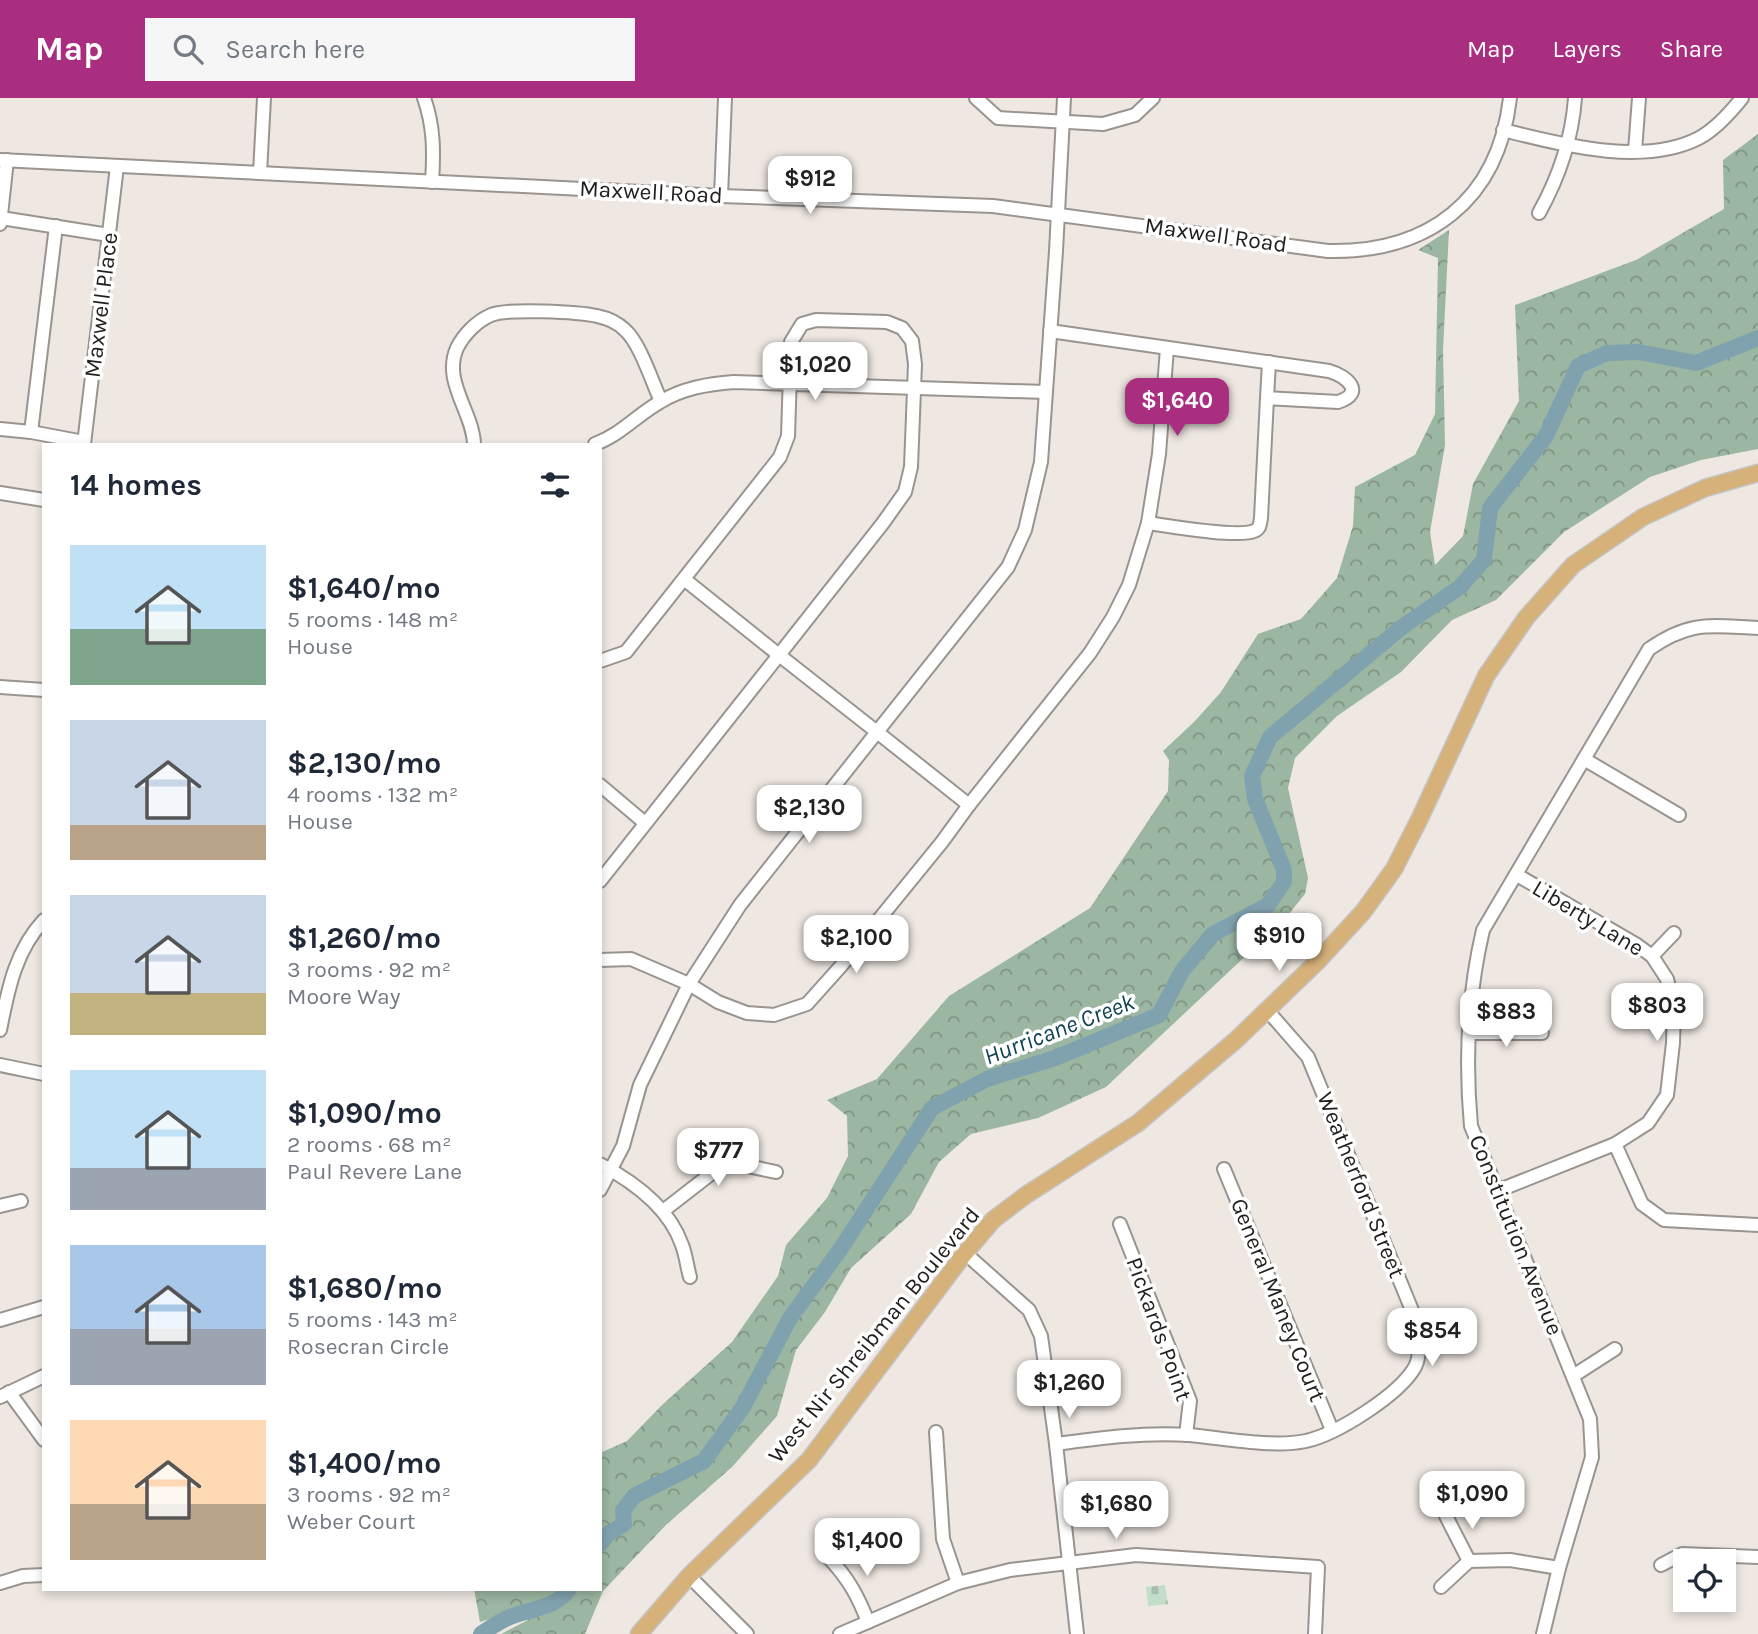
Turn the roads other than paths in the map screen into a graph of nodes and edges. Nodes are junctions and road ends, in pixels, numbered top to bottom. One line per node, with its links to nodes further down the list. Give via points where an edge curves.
1 (264, 98): 17 (street)
2 (424, 98): 18 (street, via 434,143)
3 (725, 98): 19 (street)
4 (976, 98): 11 (street, via 998,117)
5 (1064, 98): 11 (street)
6 (1153, 98): 11 (street, via 1135,115 1103,124)
7 (1510, 98): 12 (street, Maxwell Road)
8 (1576, 98): 13 (street)
9 (1639, 98): 14 (street)
10 (1742, 98): 14 (street, via 1699,138 1670,148)
11 (1063, 122): 20 (street)
12 (1503, 130): 13 (street); 20 (street, Maxwell Road, via 1488,170 1461,205 1411,239 1370,250 1328,251)
13 (1567, 145): 14 (street); 21 (street)
14 (1635, 151)
15 (3, 160): 16 (street, Maxwell Road); 22 (street)
16 (117, 166): 17 (street, Maxwell Road); 25 (street, Maxwell Place)
17 (260, 173): 18 (street, Maxwell Road)
18 (432, 182): 19 (street, Maxwell Road)
19 (721, 196): 20 (street, Maxwell Road, via 993,206)
20 (1058, 213): 26 (street)
21 (1539, 213)
22 (1, 218): 23 (street); 24 (street)
23 (0, 223)
24 (57, 226): 25 (street); 35 (street)
25 (109, 234): 36 (street, Maxwell Place)
26 (1050, 331): 27 (street); 31 (street)
27 (1167, 348): 28 (street); 42 (street)
28 (1269, 362): 32 (street); 32 (street, via 1329,370 1347,378 1352,392 1338,402)
29 (790, 385): 30 (street); 30 (street, via 791,342 802,324 816,320 887,322 902,328 912,341); 33 (street, via 703,385); 43 (street, via 788,436 780,457)
30 (914, 388): 31 (street); 45 (street, via 911,467 905,492)
31 (1045, 392): 49 (street, via 1041,462 1025,530 1008,567)
32 (1267, 398): 42 (street, via 1260,527 1236,533)
33 (661, 401): 37 (street, via 632,336 612,321 514,311 493,314 475,324 463,339 453,365); 38 (street)
34 (0, 429): 35 (street)
35 (31, 432): 36 (street)
36 (84, 443)
37 (474, 443)
38 (598, 443)
39 (1758, 474): 62 (main road, West Nir Shreibman Boulevard, via 1705,488 1643,517 1573,565 1525,618 1486,676 1394,869 1363,912)
40 (0, 493): 41 (street)
41 (42, 500)
42 (1148, 523): 52 (street, via 1129,585 1113,617 1090,653)
43 (684, 579): 45 (street); 46 (street, via 626,652)
44 (1758, 628): 50 (street, Constitution Avenue, via 1696,626 1671,634 1649,649)
45 (779, 655): 49 (street); 54 (street)
46 (602, 660)
47 (0, 687): 48 (street)
48 (42, 690)
49 (877, 732): 52 (street); 61 (street, via 740,905)
50 (1584, 759): 53 (street); 55 (street, Constitution Avenue)
51 (602, 787): 54 (street)
52 (968, 805): 61 (street, via 807,1004 774,1015 747,1013)
53 (1679, 815)
54 (645, 822): 56 (street)
55 (1517, 875): 59 (street, Liberty Lane); 64 (street, Constitution Avenue, via 1483,930 1473,972)
56 (602, 878)
57 (42, 923): 63 (street, via 15,968)
58 (1674, 933): 59 (street)
59 (1652, 956): 68 (street, Liberty Lane, via 1667,979 1674,1008 1667,1095 1648,1123)
60 (602, 960): 61 (street, via 631,959)
61 (689, 984): 71 (street, via 640,1085)
62 (1267, 1010): 80 (main road, West Nir Shreibman Boulevard, via 1138,1123 993,1220); 88 (street, Weatherford Street, via 1308,1057 1416,1320 1420,1340 1416,1365 1402,1382 1367,1412)
63 (0, 1030)
64 (1470, 1032): 65 (street); 74 (street, Constitution Avenue, via 1471,1126)
65 (1542, 1033)
66 (0, 1065): 67 (street)
67 (42, 1074)
68 (1615, 1144): 74 (street, Liberty Lane); 79 (street, via 1642,1204 1664,1220)
69 (602, 1165): 71 (street)
70 (1224, 1169): 88 (street, General Maney Court)
71 (612, 1170): 73 (street); 77 (street)
72 (776, 1172): 77 (street, via 738,1164 721,1167)
73 (602, 1188)
74 (1497, 1191): 85 (street, Constitution Avenue)
75 (21, 1201): 76 (street)
76 (0, 1206)
77 (663, 1212): 81 (street, via 682,1244)
78 (1120, 1224): 90 (street, Pickards Point, via 1190,1401)
79 (1758, 1225)
80 (965, 1253): 92 (street, via 1029,1310 1041,1336); 101 (main road, West Nir Shreibman Boulevard, via 809,1460)
81 (690, 1277)
82 (42, 1308): 83 (street)
83 (0, 1320)
84 (1615, 1349): 85 (street)
85 (1573, 1376): 99 (street, Constitution Avenue, via 1590,1419 1592,1457)
86 (42, 1377): 87 (street)
87 (5, 1394): 91 (street)
88 (1332, 1430): 90 (street, Weatherford Street, via 1306,1441)
89 (936, 1432): 103 (street, via 943,1539)
90 (1186, 1435): 92 (street, Weatherford Street, via 1130,1434)
91 (42, 1438)
92 (1056, 1444): 97 (street)
93 (1446, 1516): 96 (street)
94 (1758, 1557): 98 (street, via 1682,1554)
95 (829, 1558): 105 (street, via 858,1595)
96 (1469, 1561): 99 (street, via 1510,1560); 104 (street)
97 (1069, 1564): 103 (street, via 1010,1570); 109 (street); 110 (street, via 1136,1555 1318,1567)
98 (1661, 1564)
99 (1559, 1568): 111 (street, Constitution Avenue)
100 (42, 1575): 102 (street)
101 (689, 1576): 106 (main road, West Nir Shreibman Boulevard); 107 (street)
102 (0, 1583)
103 (958, 1583): 105 (street)
104 (1441, 1587)
105 (868, 1622): 108 (street)
106 (639, 1634)
107 (747, 1634)
108 (840, 1634)
109 (1077, 1634)
110 (1315, 1634)
111 (1543, 1634)

